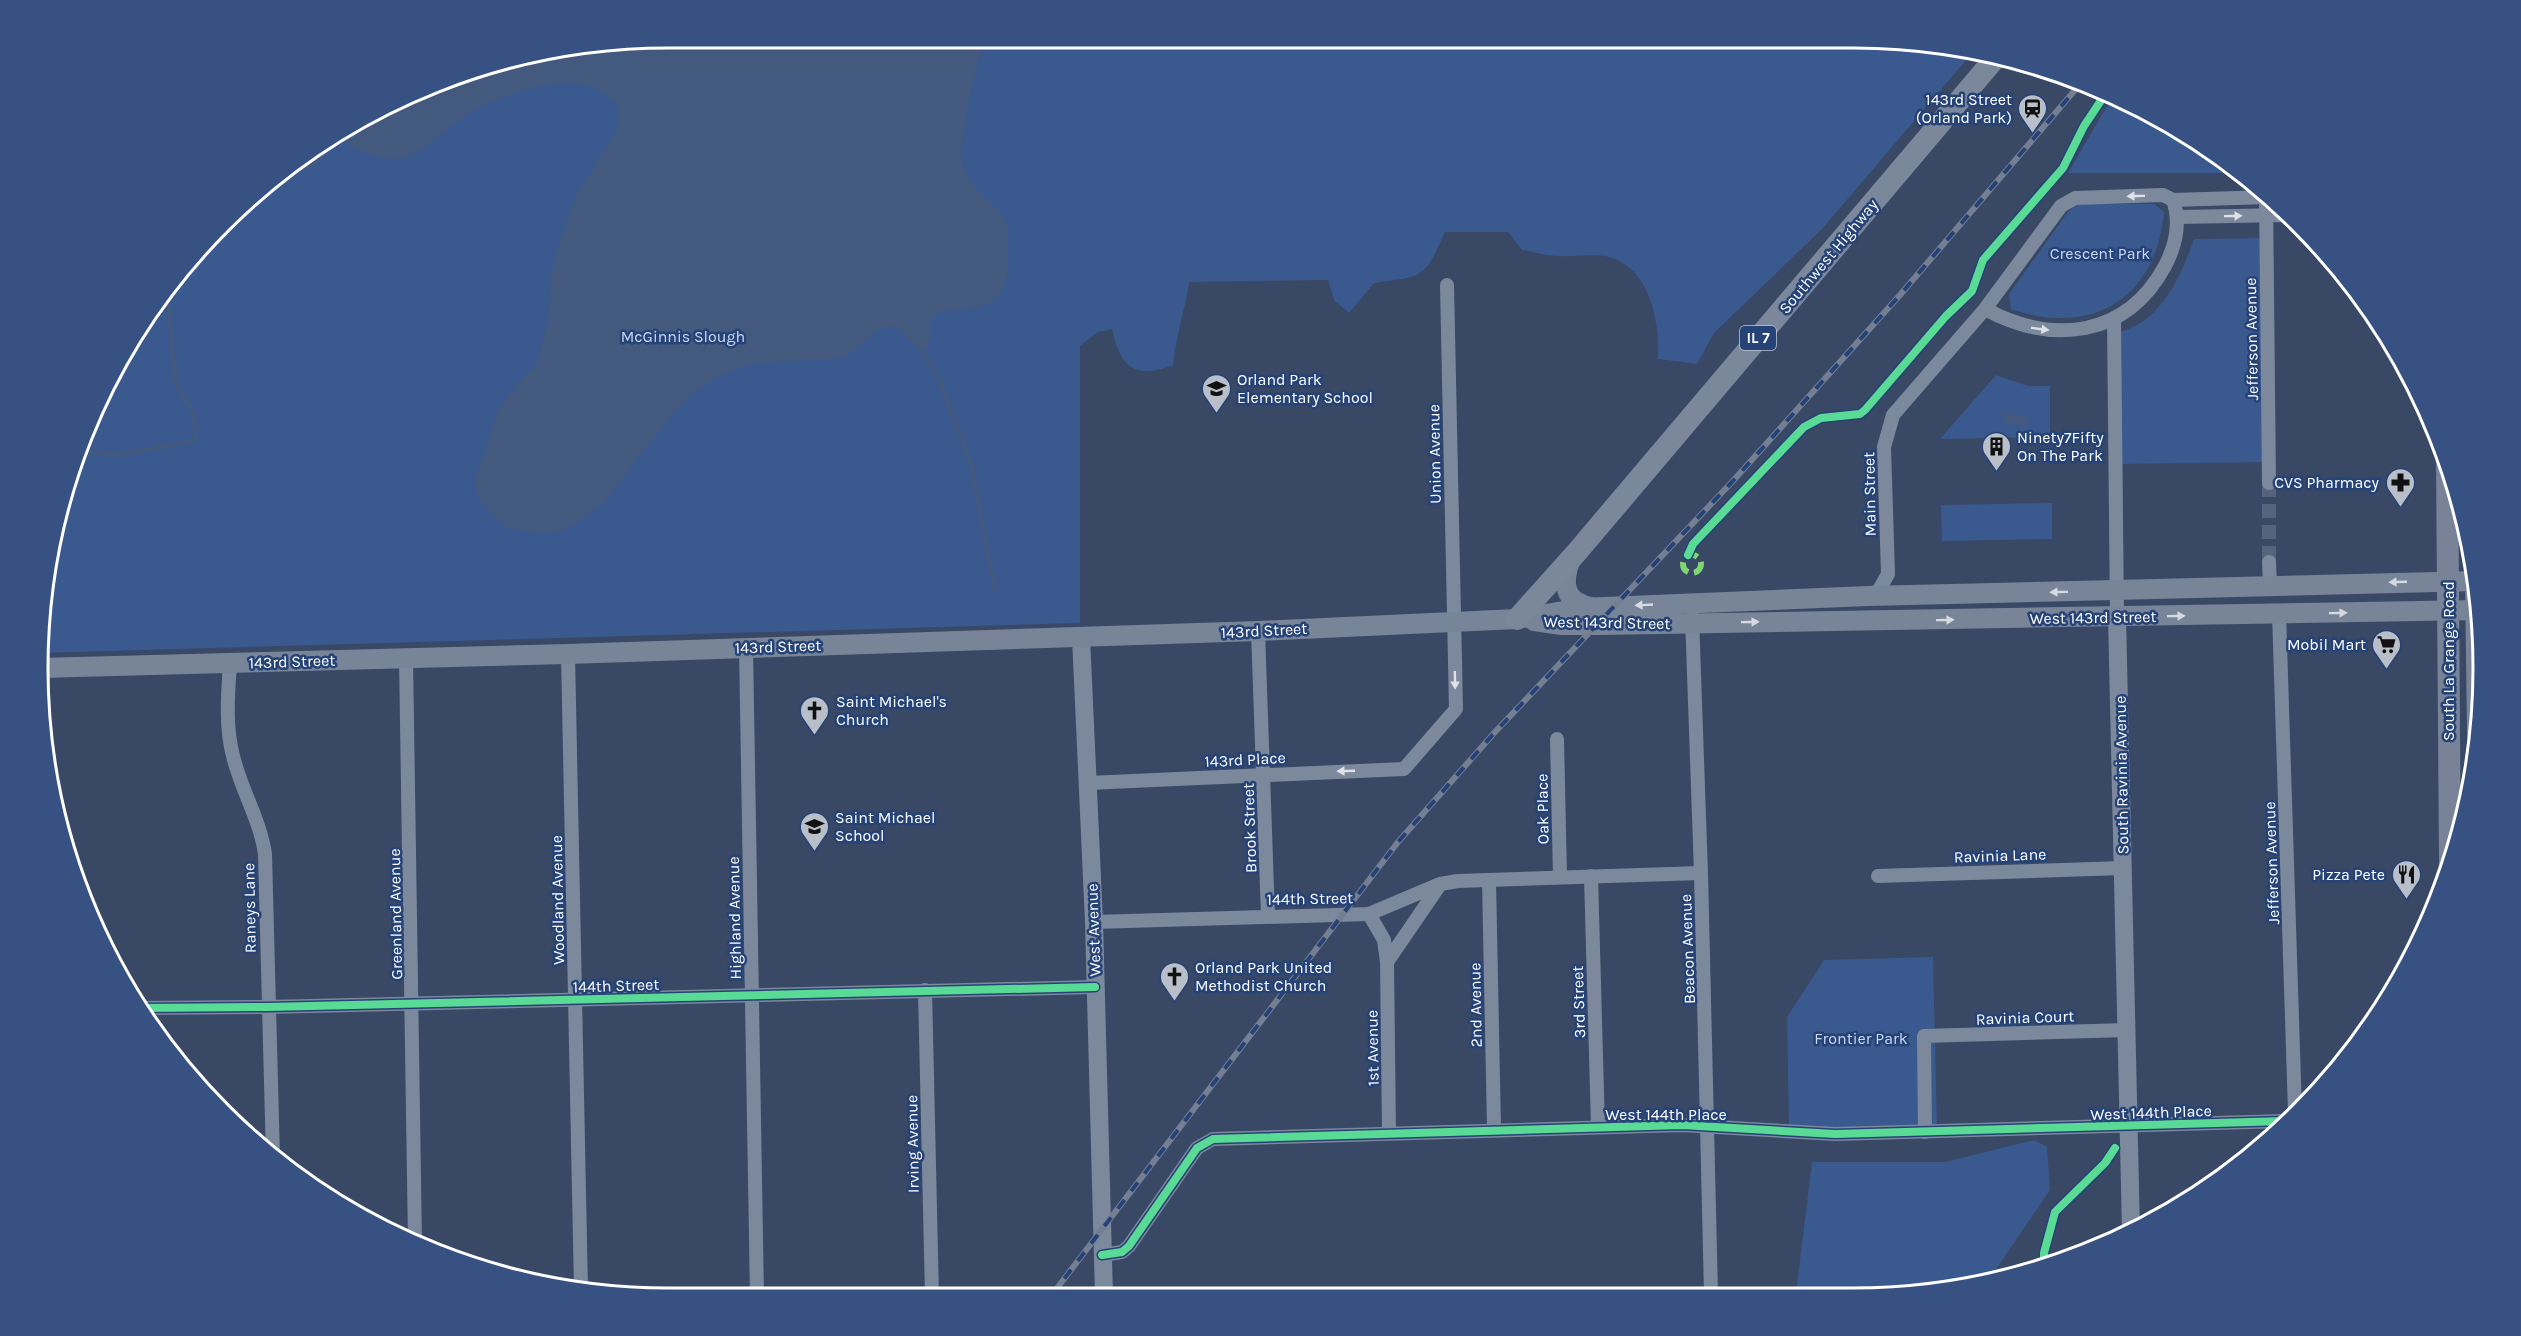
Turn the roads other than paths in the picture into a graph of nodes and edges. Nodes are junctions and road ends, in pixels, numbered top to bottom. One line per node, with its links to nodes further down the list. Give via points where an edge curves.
1 (1990, 64): 13 (main road, Southwest Highway / IL 7)
2 (2256, 197): 3 (street, Main Street)
3 (2173, 200): 7 (street); 9 (street, Main Street, one-way to 9, via 2163,195 2075,198 2061,206)
4 (2266, 206): 5 (street, Jefferson Avenue)
5 (2266, 215): 6 (street); 7 (street, one-way to 5); 11 (street, Jefferson Avenue)
6 (2275, 215)
7 (2178, 217): 10 (street, via 2169,258 2156,283)
8 (1447, 285): 29 (street, Union Avenue)
9 (1985, 309): 10 (street, one-way to 10, via 2009,322 2040,330 2095,327); 15 (street, Main Street, via 1893,415 1887,429 1884,447)
10 (2114, 319): 19 (street, South Ravinia Avenue)
11 (2269, 483)
12 (2447, 493): 17 (highway, South La Grange Road)
13 (1570, 561): 23 (main road, via 1565,590 1578,604); 28 (main road, Southwest Highway / IL 7)
14 (2269, 561): 18 (street)
15 (1888, 570): 20 (street, via 1892,586); 21 (street, via 1884,584)
16 (2467, 580): 17 (main road, West 143rd Street)
17 (2448, 581): 18 (main road, West 143rd Street, one-way to 18); 24 (highway, South La Grange Road)
18 (2270, 587): 19 (main road, West 143rd Street)
19 (2117, 591): 20 (main road, West 143rd Street, one-way to 20); 27 (street, South Ravinia Avenue)
20 (1914, 595): 21 (main road, West 143rd Street)
21 (1868, 596): 22 (main road, West 143rd Street)
22 (1691, 603): 23 (main road, West 143rd Street, one-way to 23); 30 (street, Beacon Avenue)
23 (1597, 608): 28 (main road, West 143rd Street)
24 (2448, 610): 25 (main road, West 143rd Street); 26 (main road, West 143rd Street, one-way to 24); 42 (highway, South La Grange Road)
25 (2470, 610)
26 (2280, 613): 27 (main road, West 143rd Street, one-way to 26); 62 (street, Jefferson Avenue)
27 (2117, 617): 30 (main road, West 143rd Street, one-way to 27); 43 (street, South Ravinia Avenue)
28 (1516, 619): 29 (main road, 143rd Street); 30 (main road, West 143rd Street, via 1562,625)
29 (1454, 621): 31 (main road, 143rd Street); 39 (street, Union Avenue, one-way to 39, via 1456,709)
30 (1692, 623): 44 (street, Beacon Avenue)
31 (1258, 631): 32 (main road, 143rd Street); 40 (street, Brook Street)
32 (1081, 637): 33 (main road, 143rd Street); 41 (street, West Avenue)
33 (746, 647): 34 (main road, 143rd Street); 56 (street, Highland Avenue)
34 (568, 654): 35 (main road, 143rd Street); 57 (street, Woodland Avenue)
35 (406, 657): 36 (main road, 143rd Street); 58 (street, Greenland Avenue)
36 (230, 663): 37 (main road, 143rd Street); 59 (street, Raneys Lane, via 229,740 265,854)
37 (48, 668)
38 (1557, 739): 47 (street, Oak Place)
39 (1404, 769): 40 (street, 143rd Place, one-way to 40)
40 (1264, 774): 41 (street, 143rd Place); 51 (street, Brook Street)
41 (1088, 783): 52 (street, West Avenue)
42 (2450, 835)
43 (2123, 868): 46 (street, Ravinia Lane); 61 (street, South Ravinia Avenue)
44 (1701, 873): 45 (street, 144th Street); 64 (street, Beacon Avenue)
45 (1591, 876): 47 (street, 144th Street); 66 (street, 3rd Street)
46 (1878, 876)
47 (1560, 877): 48 (street, 144th Street)
48 (1489, 880): 49 (street, 144th Street); 67 (street, 2nd Avenue)
49 (1440, 884): 50 (street, 144th Street); 53 (street)
50 (1369, 914): 51 (street, 144th Street); 53 (street, 1st Avenue, via 1383,940)
51 (1268, 916): 52 (street, 144th Street)
52 (1094, 922): 54 (street, West Avenue)
53 (1387, 962): 69 (street, 1st Avenue)
54 (1095, 987): 55 (street, 144th Street); 73 (street, West Avenue)
55 (925, 990): 56 (street, 144th Street); 76 (street, Irving Avenue)
56 (752, 994): 57 (street, 144th Street); 75 (street, Highland Avenue)
57 (575, 1000): 58 (street, 144th Street); 74 (street, Woodland Avenue)
58 (413, 1004): 59 (street, 144th Street); 72 (street, Greenland Avenue)
59 (268, 1007): 60 (street, 144th Street); 70 (street, Raneys Lane)
60 (149, 1008)
61 (2127, 1030): 65 (street, South Ravinia Avenue); 68 (street, Ravinia Court, via 1924,1036)
62 (2295, 1102)
63 (2275, 1121): 65 (street, West 144th Place)
64 (1708, 1126): 66 (street, West 144th Place); 68 (street, West 144th Place, via 1835,1134); 78 (street, Beacon Avenue)
65 (2129, 1126): 68 (street, West 144th Place); 71 (street, South Ravinia Avenue)
66 (1598, 1127): 67 (street, West 144th Place)
67 (1494, 1129): 69 (street, West 144th Place)
68 (1925, 1132)
69 (1389, 1133): 73 (street, West 144th Place, via 1213,1139 1197,1148 1129,1246 1122,1252)
70 (273, 1145)
71 (2131, 1222)
72 (415, 1234)
73 (1102, 1255): 77 (street, West Avenue)
74 (581, 1282)
75 (757, 1288)
76 (932, 1288)
77 (1104, 1288)
78 (1711, 1288)

